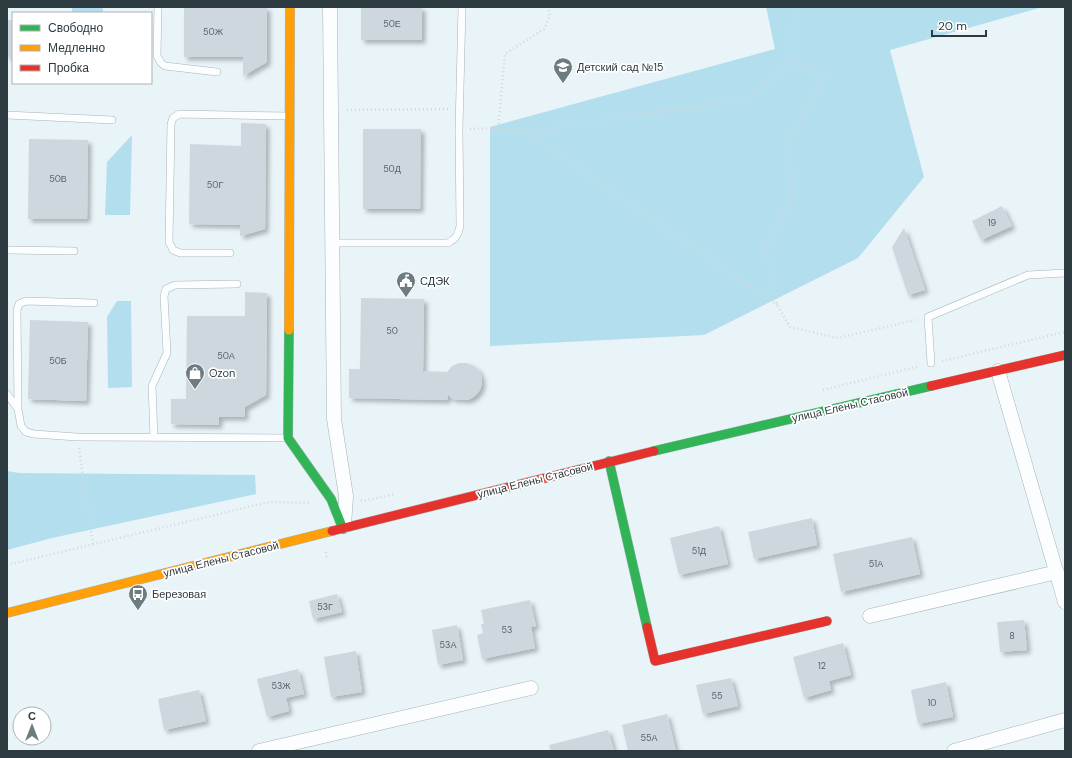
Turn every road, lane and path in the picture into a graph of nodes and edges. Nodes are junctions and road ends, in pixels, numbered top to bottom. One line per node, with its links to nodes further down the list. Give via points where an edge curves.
1 (158, 7): 8 (lane, via 157,56 161,63 165,66)
2 (290, 7): 12 (main road)
3 (330, 7): 10 (street)
4 (462, 7): 9 (lane)
5 (548, 7): 14 (path, via 550,16 544,29 505,54)
6 (793, 7): 7 (path)
7 (792, 61): 16 (path, via 751,98); 24 (path, via 824,77 789,139 793,196 765,248)
8 (217, 72)
9 (460, 108): 10 (path); 15 (lane)
10 (331, 110): 17 (street)
11 (7, 115): 13 (lane)
12 (289, 116): 20 (lane, via 179,114 173,118 169,242 173,250 180,253); 33 (main road)
13 (112, 120)
14 (498, 128): 15 (path); 16 (path)
15 (459, 129): 17 (lane, via 460,226 455,239 448,243)
16 (526, 132): 24 (path)
17 (333, 243): 36 (street, via 334,418 346,496)
18 (7, 250): 19 (lane)
19 (74, 251)
20 (230, 253)
21 (1065, 273): 25 (lane, via 1028,275)
22 (237, 284): 32 (lane, via 175,284 166,289 164,296 167,353 152,386)
23 (94, 303): 30 (lane, via 26,301 19,304 16,310)
24 (777, 305): 25 (path, via 790,327 838,338)
25 (928, 317): 27 (lane)
26 (1065, 355): 28 (main road, улица Елены Стасовой)
27 (931, 363)
28 (998, 371): 34 (main road, улица Елены Стасовой); 39 (street)
29 (7, 394): 30 (lane)
30 (18, 409): 31 (lane, via 21,426 26,432)
31 (77, 436): 32 (lane); 37 (path)
32 (154, 437): 33 (lane)
33 (288, 438): 35 (main road)
34 (609, 461): 36 (main road, улица Елены Стасовой); 43 (main road, via 655,661)
35 (331, 500): 36 (main road); 37 (path, via 313,503 269,502)
36 (343, 529): 41 (main road, улица Елены Стасовой)
37 (93, 545): 38 (path)
38 (7, 565)
39 (1057, 572): 40 (street); 42 (street)
40 (1065, 602)
41 (7, 613)
42 (870, 616)
43 (827, 621)
44 (532, 688): 46 (street)
45 (1065, 720): 47 (street)
46 (259, 751)
47 (954, 751)

